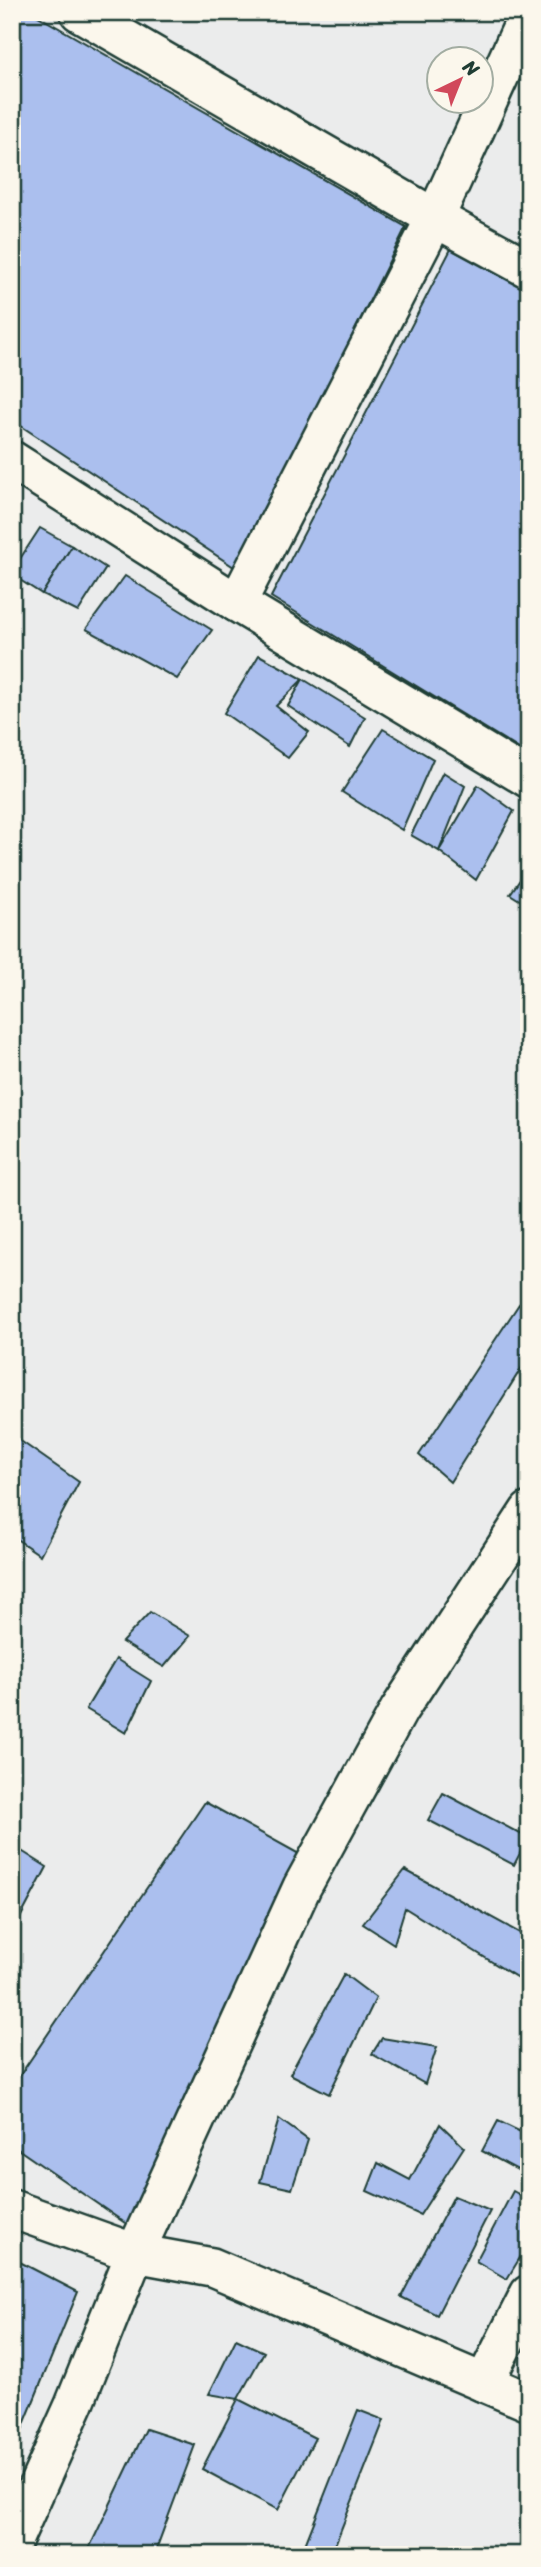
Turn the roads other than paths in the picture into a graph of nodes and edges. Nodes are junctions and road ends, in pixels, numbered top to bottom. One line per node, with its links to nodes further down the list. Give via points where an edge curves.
1 (79, 12): 3 (street)
2 (529, 12): 3 (street)
3 (435, 218): 4 (street); 6 (street)
4 (529, 269)
5 (12, 460): 6 (street)
6 (237, 603): 7 (street)
7 (529, 779)
8 (529, 1511): 10 (street, via 399,1710 302,1887)
9 (12, 2209): 10 (street)
10 (135, 2253): 12 (street, via 212,2267); 14 (street)
11 (529, 2294): 12 (street)
12 (484, 2383): 13 (street)
13 (529, 2402)
14 (12, 2543)

